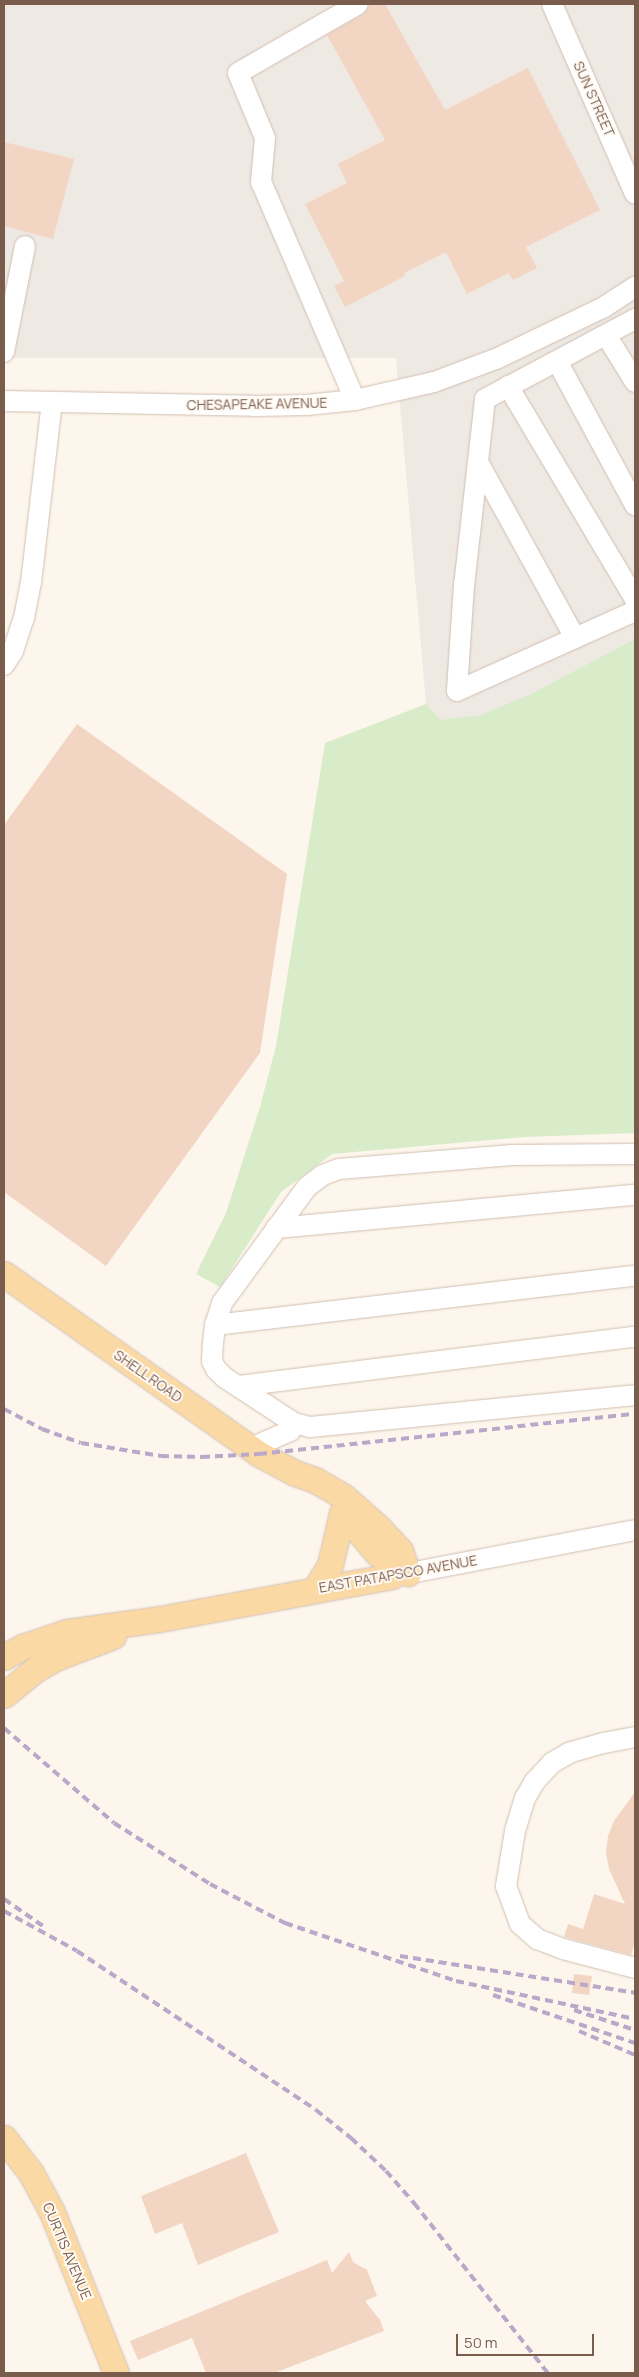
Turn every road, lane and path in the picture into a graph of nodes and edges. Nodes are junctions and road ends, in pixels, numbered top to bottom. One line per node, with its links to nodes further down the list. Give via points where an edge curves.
1 (358, 4): 12 (street, via 238,73 265,138 261,182)
2 (552, 4): 3 (street, SUN STREET)
3 (635, 194)
4 (25, 246): 8 (street)
5 (635, 286): 12 (street, CHESAPEAKE AVENUE, via 604,307 496,359 434,382)
6 (635, 320): 7 (street)
7 (606, 335): 9 (street); 10 (street)
8 (4, 352)
9 (557, 361): 11 (street); 16 (street)
10 (635, 382)
11 (508, 386): 15 (street, via 485,399); 17 (street)
12 (355, 400): 14 (street, CHESAPEAKE AVENUE, via 307,406)
13 (4, 401): 14 (street, CHESAPEAKE AVENUE)
14 (52, 402): 20 (street, via 31,583 13,651)
15 (478, 462): 19 (street); 19 (street, via 464,585 457,691)
16 (635, 505)
17 (635, 599)
18 (635, 611): 19 (street)
19 (575, 638)
20 (4, 665)
21 (635, 1154): 23 (street, via 512,1155 340,1170 323,1175 307,1187)
22 (635, 1195): 23 (street)
23 (276, 1228): 26 (street, via 222,1303)
24 (4, 1274): 31 (main road, SHELL ROAD)
25 (635, 1276): 26 (street)
26 (215, 1324): 28 (street, via 212,1361 225,1378)
27 (635, 1337): 28 (street)
28 (239, 1386): 30 (street)
29 (635, 1395): 30 (street, via 310,1427)
30 (294, 1423): 31 (street, via 290,1431)
31 (251, 1448): 32 (main road, SHELL ROAD)
32 (295, 1473): 33 (main road, SHELL ROAD, via 308,1488); 35 (main road, SHELL ROAD, via 315,1480 357,1508 400,1551)
33 (342, 1513): 35 (main road, SHELL ROAD); 36 (main road, via 330,1565)
34 (635, 1530): 35 (street, EAST PATAPSCO AVENUE)
35 (400, 1575): 36 (main road, EAST PATAPSCO AVENUE)
36 (315, 1589): 37 (main road, EAST PATAPSCO AVENUE)
37 (160, 1619): 38 (main road, EAST PATAPSCO AVENUE, via 67,1632 22,1647); 39 (main road, EAST PATAPSCO AVENUE, via 58,1657 36,1669)
38 (4, 1657)
39 (4, 1695)
40 (635, 1738): 41 (street, via 569,1753 552,1763 535,1781 524,1798 506,1886 520,1924 537,1939)
41 (635, 1968)
42 (4, 2138): 43 (main road, CURTIS AVENUE, via 31,2172 52,2212)
43 (116, 2373)

